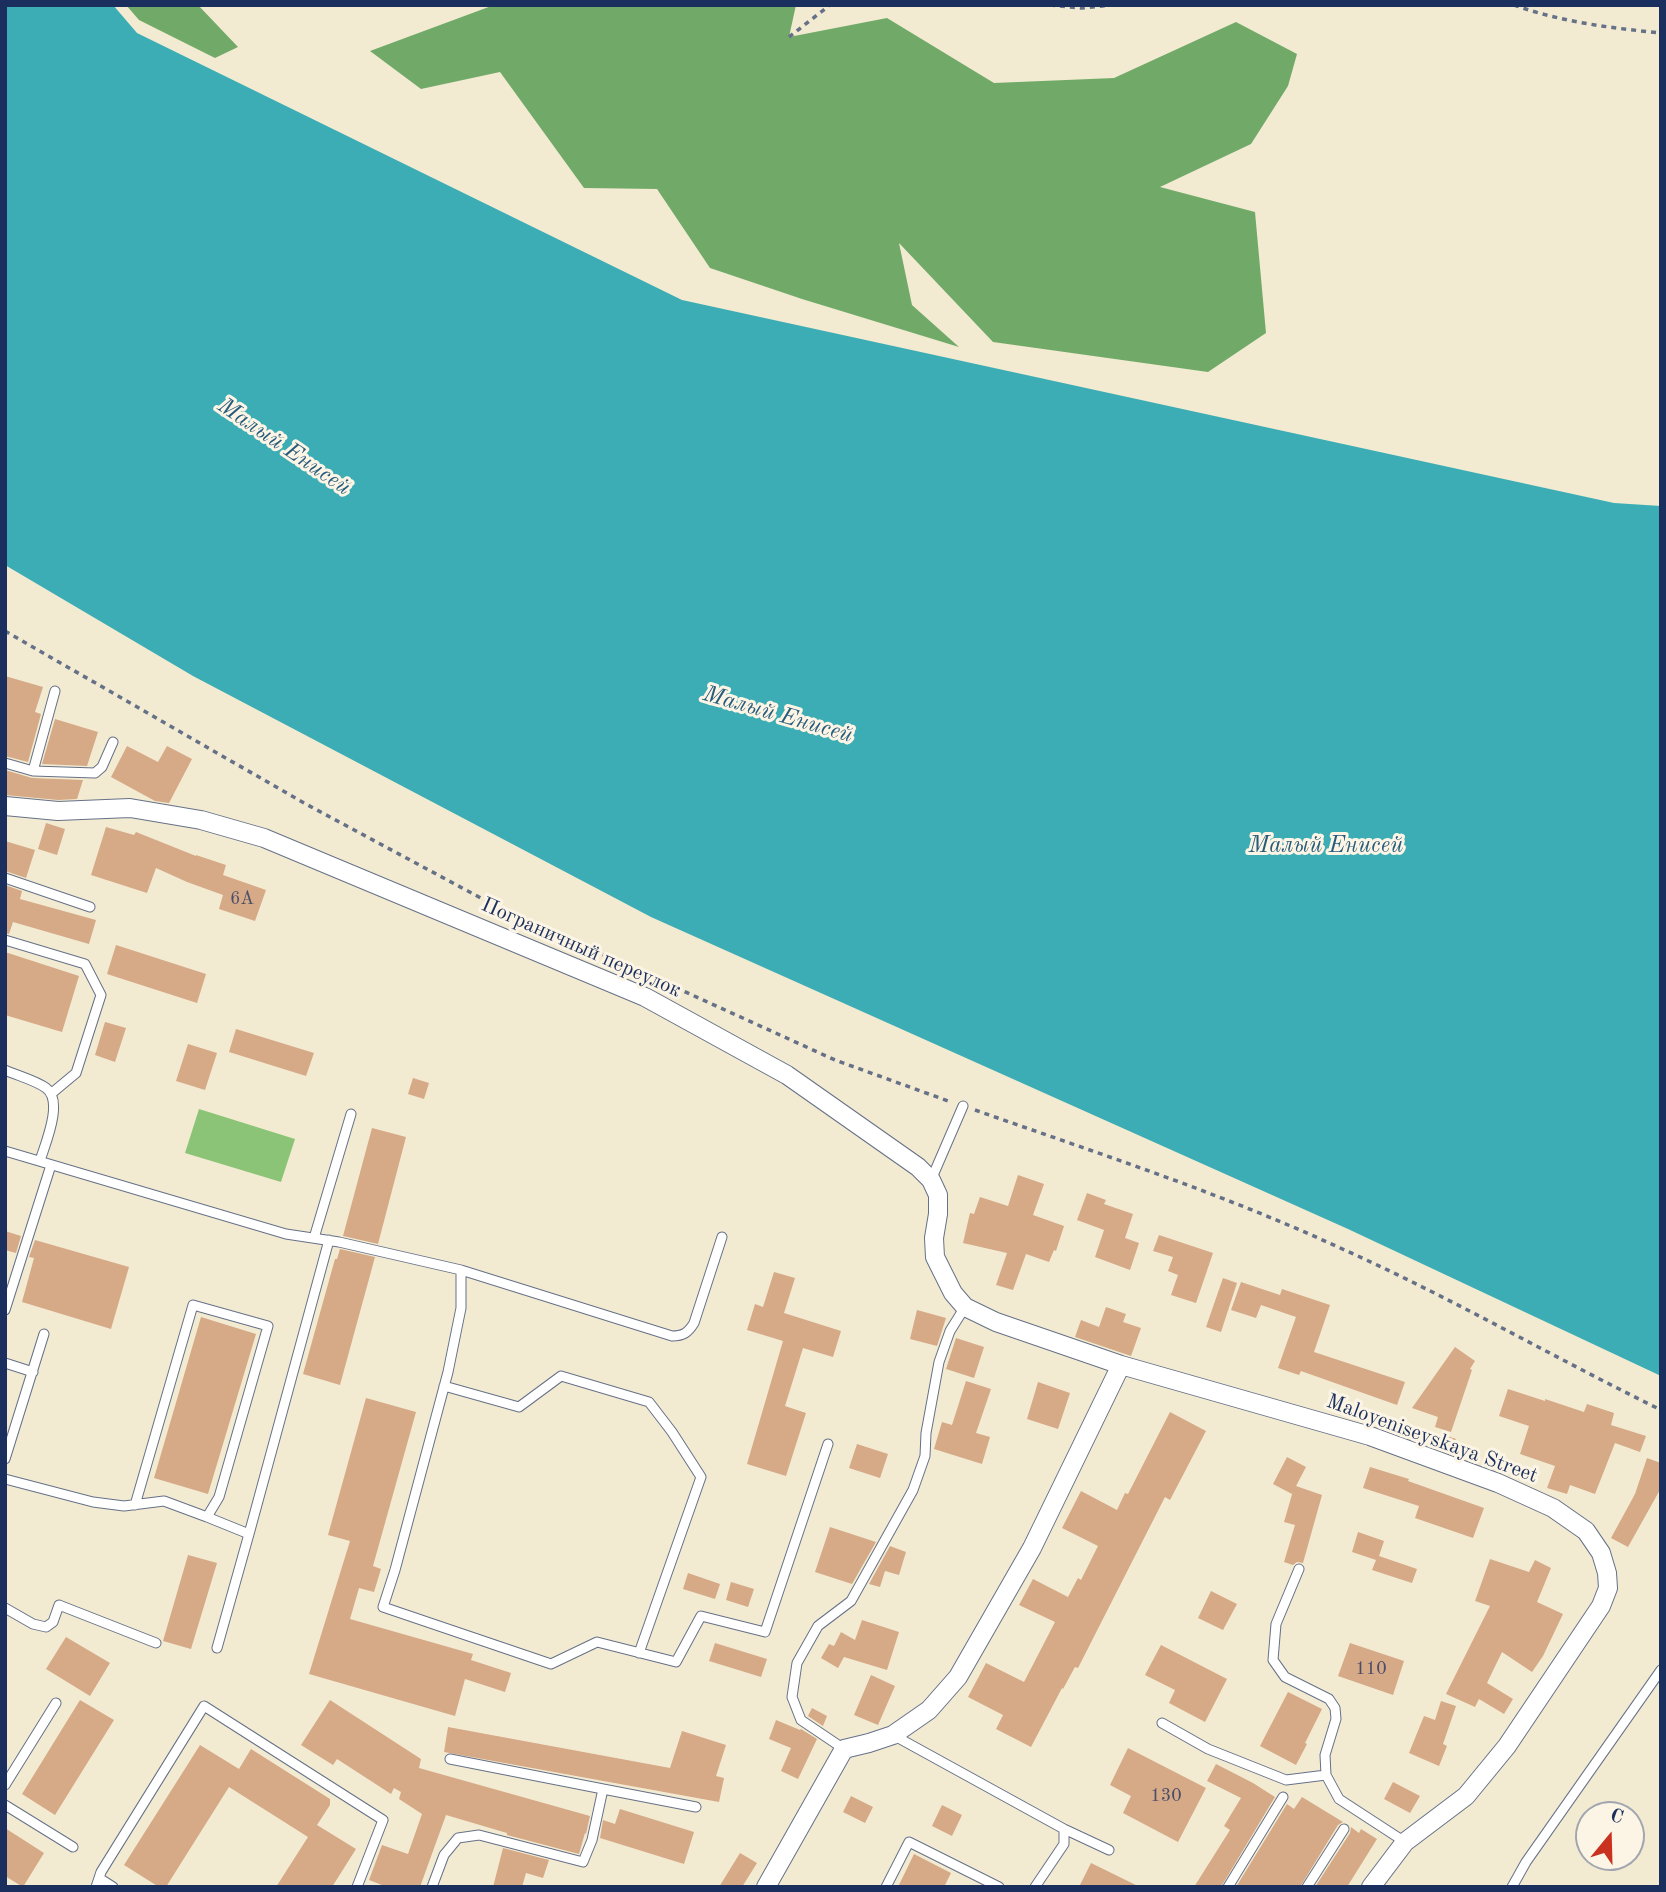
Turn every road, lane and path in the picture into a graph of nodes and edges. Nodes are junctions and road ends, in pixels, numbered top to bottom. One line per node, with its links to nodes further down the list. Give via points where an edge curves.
1 (830, 5): 6 (path)
2 (1050, 5): 3 (path)
3 (1113, 5)
4 (1514, 5): 5 (path, via 1581,23)
5 (1661, 33)
6 (789, 37)
7 (5, 631): 18 (path, via 304,803 492,904 835,1060)
8 (55, 691): 11 (lane)
9 (113, 741): 11 (lane, via 102,767 95,772)
10 (5, 763): 11 (lane)
11 (33, 771)
12 (5, 806): 23 (street, Пограничный переулок, via 58,811 130,808 201,820 276,844 645,997 787,1075)
13 (5, 878): 14 (lane)
14 (90, 907)
15 (5, 940): 17 (lane, via 85,964 101,995 76,1073)
16 (5, 1070): 17 (lane)
17 (52, 1093): 21 (lane, via 55,1107)
18 (963, 1106): 23 (lane); 35 (path, via 1181,1183 1326,1241)
19 (352, 1114): 25 (lane)
20 (5, 1151): 21 (lane)
21 (40, 1161): 22 (lane)
22 (51, 1164): 25 (lane, via 286,1234); 29 (lane)
23 (931, 1180): 28 (street, via 938,1195 935,1257)
24 (722, 1237): 27 (lane, via 694,1323 681,1336)
25 (314, 1238): 26 (lane)
26 (329, 1240): 27 (lane); 41 (lane)
27 (461, 1270): 34 (lane, via 461,1308)
28 (965, 1307): 32 (street); 51 (lane, via 939,1362 925,1456 913,1490 850,1601 818,1626 797,1663 792,1697 801,1720)
29 (5, 1310)
30 (44, 1334): 33 (lane)
31 (5, 1363): 33 (lane)
32 (1121, 1365): 50 (street, via 1032,1549 958,1677 929,1710); 61 (street, Maloyeniseyskaya Street, via 1370,1436 1498,1483 1553,1507 1586,1531 1601,1553 1608,1588 1601,1606 1507,1746 1466,1796)
33 (33, 1372): 37 (lane)
34 (444, 1385): 46 (lane, via 519,1407 561,1376 649,1402 672,1432 701,1477); 46 (lane, via 383,1607 551,1664 597,1642)
35 (1661, 1410)
36 (828, 1444): 46 (lane, via 765,1632 701,1616 676,1662)
37 (5, 1459)
38 (5, 1479): 39 (lane, via 93,1502)
39 (135, 1505): 40 (lane, via 164,1502); 40 (lane, via 193,1305 268,1326 219,1497)
40 (207, 1517): 41 (lane)
41 (249, 1534): 45 (lane)
42 (1299, 1569): 53 (lane, via 1276,1623 1273,1660 1285,1676 1329,1699 1335,1707 1325,1755)
43 (5, 1608): 44 (lane, via 46,1627 60,1605)
44 (156, 1643)
45 (217, 1648)
46 (639, 1653)
47 (1661, 1670): 75 (lane)
48 (56, 1703): 54 (lane)
49 (1162, 1723): 53 (lane, via 1208,1749 1286,1780)
50 (893, 1735): 51 (street); 59 (lane)
51 (844, 1749): 68 (street)
52 (450, 1759): 55 (lane)
53 (1326, 1775): 61 (lane, via 1339,1798)
54 (5, 1785)
55 (603, 1789): 58 (lane); 67 (lane, via 583,1861 479,1835 458,1838 444,1855)
56 (1283, 1797): 72 (lane)
57 (5, 1805): 62 (lane)
58 (696, 1807)
59 (1064, 1829): 63 (lane); 71 (lane, via 1064,1844)
60 (1344, 1829): 73 (lane)
61 (1405, 1842): 74 (street, Maloyeniseyskaya Street)
62 (73, 1847)
63 (1109, 1850)
64 (97, 1882): 65 (lane); 66 (lane, via 204,1706 383,1820)
65 (113, 1887)
66 (356, 1887)
67 (432, 1887)
68 (766, 1887)
69 (886, 1887): 70 (lane, via 909,1842)
70 (999, 1887)
71 (1035, 1887)
72 (1228, 1887)
73 (1307, 1887)
74 (1371, 1887)
75 (1512, 1887)

